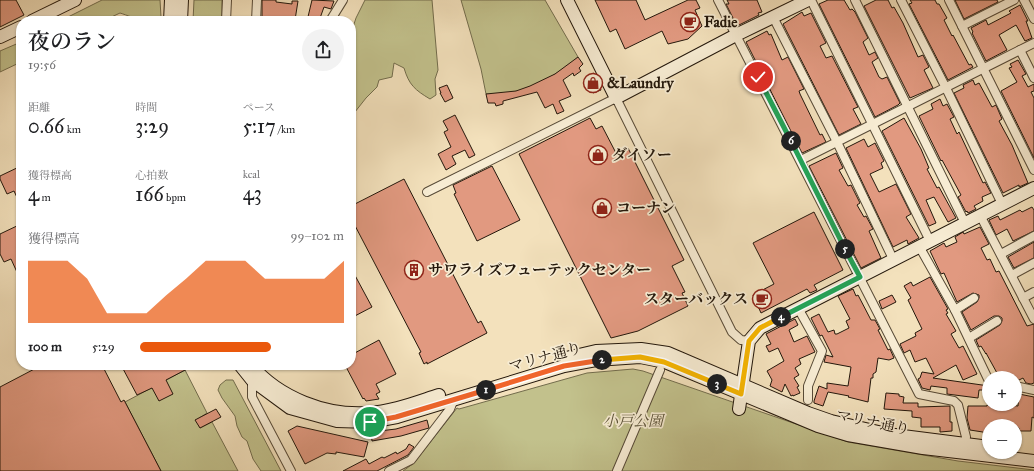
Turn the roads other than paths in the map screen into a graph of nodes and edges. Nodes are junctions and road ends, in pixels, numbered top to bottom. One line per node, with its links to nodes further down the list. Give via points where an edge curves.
1 (75, 0): 15 (street)
2 (171, 0): 16 (street)
3 (182, 0): 17 (street)
4 (227, 0): 18 (street)
5 (257, 0): 19 (street)
6 (343, 0): 20 (street)
7 (567, 0): 32 (street)
8 (718, 0): 25 (street)
9 (855, 0): 33 (street)
10 (901, 0): 31 (street)
11 (949, 0): 23 (street)
12 (1014, 0): 23 (street)
13 (1024, 0): 22 (street)
14 (805, 1): 21 (street); 34 (street)
15 (42, 16)
16 (170, 16)
17 (181, 16)
18 (226, 16)
19 (256, 16)
20 (333, 16)
21 (773, 17): 25 (street); 35 (street)
22 (1034, 19)
23 (962, 26): 29 (street)
24 (16, 29): 26 (street)
25 (736, 35): 32 (street); 36 (street)
26 (0, 37)
27 (1034, 43): 28 (street)
28 (1020, 50): 29 (street); 30 (street)
29 (984, 69): 31 (street); 37 (street)
30 (1034, 78)
31 (946, 88): 33 (street); 40 (street)
32 (616, 98): 39 (street); 58 (street, via 732,332 741,340)
33 (908, 106): 34 (street); 42 (street)
34 (871, 125): 35 (street); 44 (street)
35 (837, 142): 36 (street); 46 (street)
36 (801, 160): 49 (street)
37 (1034, 170)
38 (1034, 188): 40 (street)
39 (427, 192)
40 (1002, 204): 41 (street)
41 (980, 215): 42 (street); 45 (street)
42 (966, 223): 44 (street)
43 (1034, 236): 45 (street)
44 (925, 243): 46 (street); 54 (street)
45 (1001, 254): 48 (street)
46 (893, 259): 49 (street)
47 (1034, 263): 48 (street)
48 (1012, 275): 52 (street)
49 (860, 277): 53 (street); 70 (street, via 919,394 954,401 958,405 966,437)
50 (1034, 292): 52 (street)
51 (974, 298): 54 (street)
52 (1022, 298): 55 (street)
53 (798, 308): 58 (street, via 760,328); 68 (street, via 822,351 808,386)
54 (955, 310): 57 (street)
55 (1034, 319)
56 (997, 321): 57 (street)
57 (969, 338): 62 (street)
58 (749, 341): 65 (street)
59 (244, 370): 63 (street, マリナ通り)
60 (255, 370): 65 (street, マリナ通り, via 293,399 338,413 369,413 396,408 562,358 596,351 641,349 668,353)
61 (660, 370): 77 (street)
62 (984, 371)
63 (252, 380): 67 (street, マリナ通り, via 290,408 337,421 370,422 396,417); 75 (street, via 252,397)
64 (1022, 387): 66 (street)
65 (742, 389): 67 (street, マリナ通り, via 664,362 640,357 596,360 564,366); 69 (street); 70 (street, マリナ通り, via 831,421 887,434); 74 (street, マリナ通り, via 818,426 864,439)
66 (1034, 390)
67 (454, 399): 76 (street, via 450,409 411,460)
68 (808, 400)
69 (740, 409)
70 (965, 443): 71 (street, マリナ通り)
71 (982, 446)
72 (1022, 453): 73 (street)
73 (1034, 454)
74 (1034, 462)
75 (290, 471)
76 (389, 471)
77 (617, 471)

